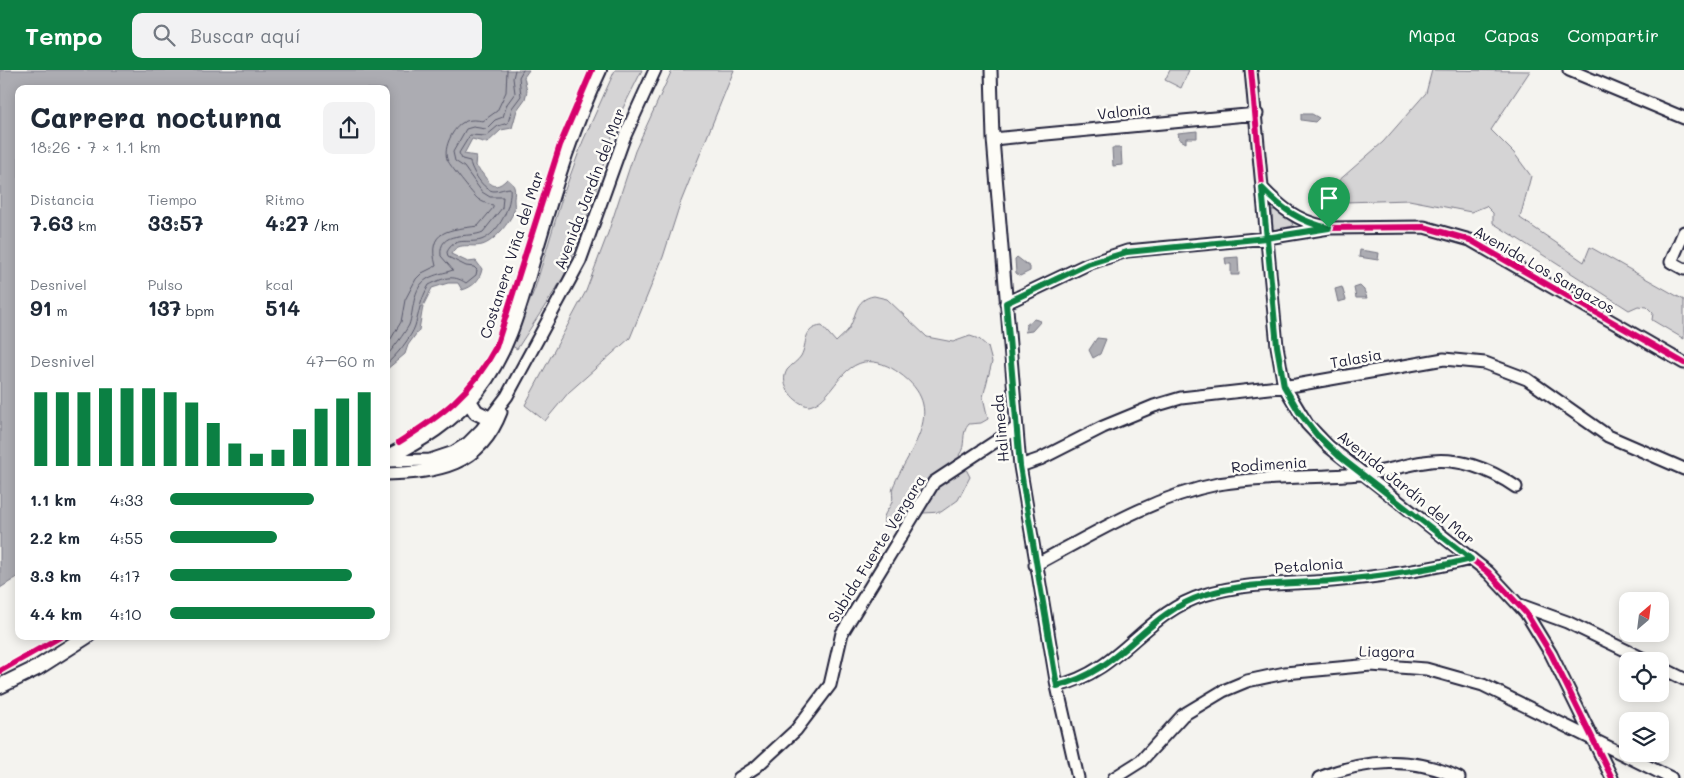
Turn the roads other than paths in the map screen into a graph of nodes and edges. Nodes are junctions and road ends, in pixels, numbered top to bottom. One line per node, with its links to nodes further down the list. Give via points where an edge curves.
1 (599, 70): 18 (main road, via 555,184 512,329 488,376)
2 (655, 70): 17 (street, Avenida Jardín del Mar, via 624,138 580,261)
3 (991, 70): 8 (street, Halimeda)
4 (1252, 70): 6 (street, Avenida Jardín del Mar)
5 (1569, 70): 7 (street)
6 (1257, 114): 8 (street, Valonia); 9 (street, Avenida Jardín del Mar)
7 (1684, 118)
8 (993, 139): 14 (street, Halimeda)
9 (1262, 188): 10 (street, Avenida Los Sargazos, via 1298,218); 12 (street, Avenida Jardín del Mar)
10 (1329, 228): 12 (street, Avenida Los Sargazos); 15 (street, Avenida Los Sargazos, via 1408,225 1454,234 1500,256)
11 (1684, 232): 13 (street, via 1671,262)
12 (1266, 238): 14 (street, Avenida Los Sargazos, via 1127,252 1088,264); 16 (street, Avenida Jardín del Mar)
13 (1684, 269)
14 (1006, 303): 20 (street, Halimeda)
15 (1684, 363)
16 (1284, 386): 23 (street, Talasia, via 1181,398 1154,406); 24 (street, Talasia, via 1444,359 1485,363 1527,379 1608,436); 26 (street, Avenida Jardín del Mar, via 1317,435)
17 (507, 396): 19 (street, Avenida Jardín del Mar); 25 (street, Avenida Jardín del Mar, via 492,431 464,458 426,473)
18 (469, 401): 19 (main road, via 476,412); 21 (main road, via 440,426)
19 (490, 419): 22 (street, Avenida Jardín del Mar, via 468,443 446,456 422,461)
20 (1016, 428): 23 (street, Halimeda); 38 (street, Subida Fuerte Vergara, via 934,482 842,633 830,685 796,730 756,767)
21 (390, 457)
22 (390, 459)
23 (1020, 466): 29 (street, Halimeda)
24 (1684, 469)
25 (390, 474)
26 (1364, 474): 27 (street, Rodimenia, via 1426,461 1448,461 1482,468); 28 (street, Avenida Jardín del Mar); 29 (street, Rodimenia, via 1265,479 1194,490 1125,517)
27 (1516, 487)
28 (1471, 559): 30 (street, Avenida Jardín del Mar); 36 (street, Petalonia, via 1342,580 1275,583 1203,595 1164,615 1100,670)
29 (1035, 565): 36 (street, Halimeda)
30 (1520, 605): 32 (street, via 1567,622); 37 (street, Avenida Jardín del Mar, via 1538,630)
31 (81, 640): 35 (main road, via 37,668)
32 (1629, 652)
33 (1669, 672): 34 (street)
34 (1684, 679)
35 (0, 686)
36 (1057, 686): 39 (street, Halimeda)
37 (1591, 737): 40 (street, Liagora, via 1465,678 1412,667 1371,665 1285,672 1222,691 1183,715 1141,761); 43 (street, Avenida Jardín del Mar); 44 (street, Liagora)
38 (738, 778)
39 (1078, 778)
40 (1114, 778)
41 (1319, 778): 42 (street, via 1355,767 1395,761 1426,765)
42 (1459, 778)
43 (1612, 778)
44 (1671, 778)

